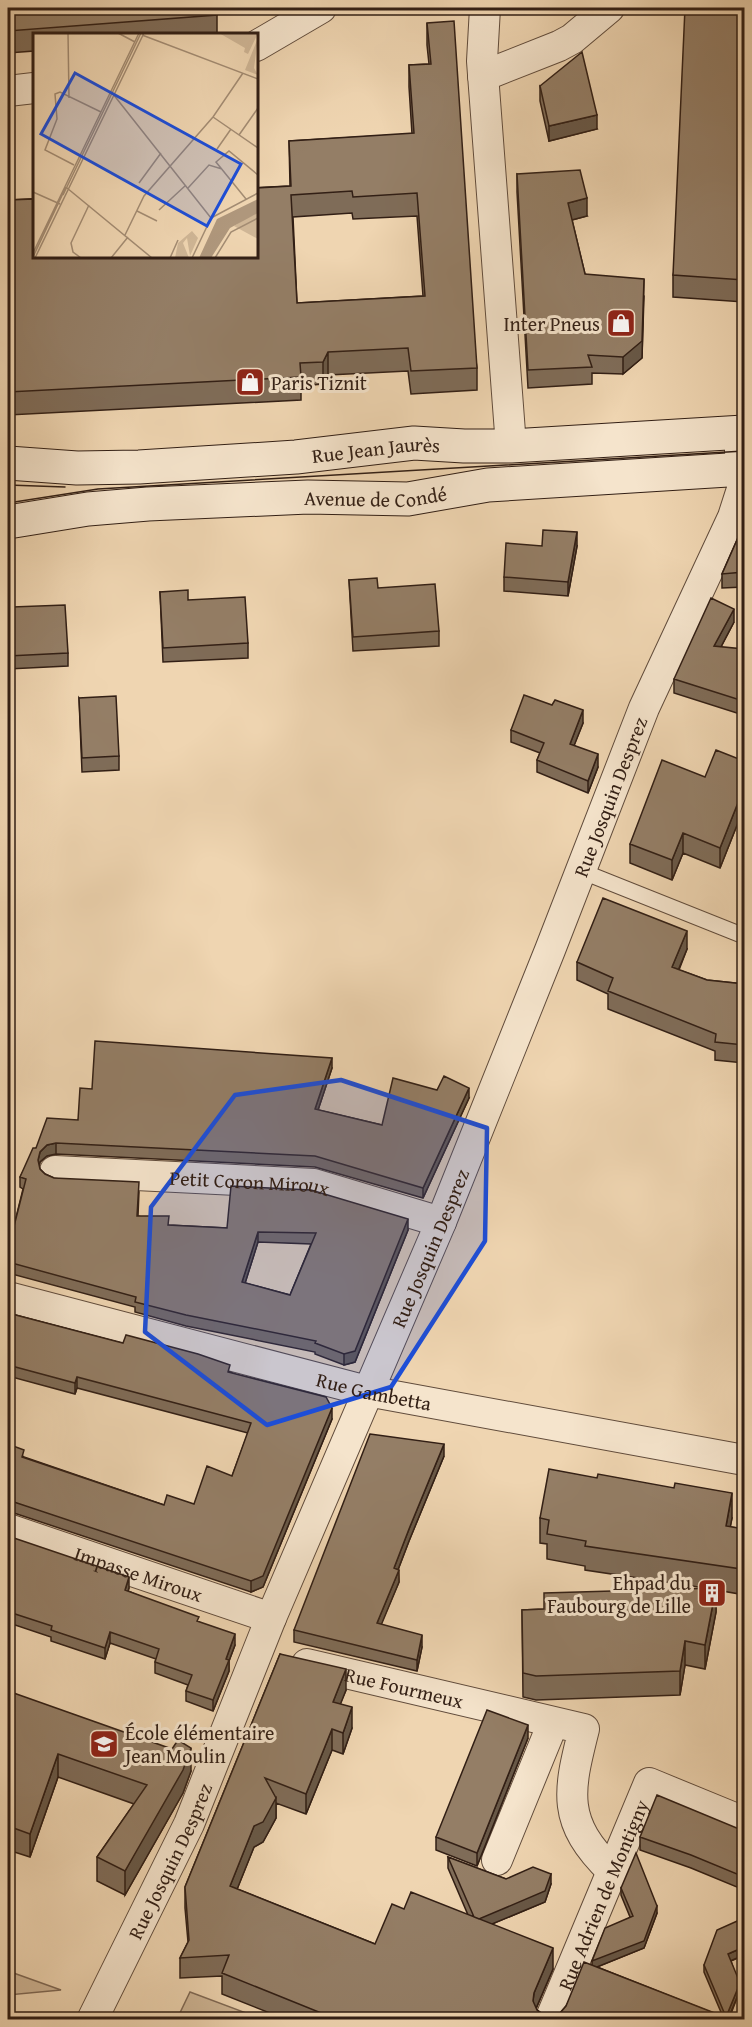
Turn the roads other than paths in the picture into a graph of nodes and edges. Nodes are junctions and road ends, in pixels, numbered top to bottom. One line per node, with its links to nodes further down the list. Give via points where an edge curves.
1 (321, 8): 4 (street)
2 (485, 8): 5 (street)
3 (609, 8): 5 (street, via 572,39)
4 (258, 45)
5 (483, 76): 9 (street)
6 (33, 88): 7 (street)
7 (8, 91)
8 (742, 432): 9 (main road, Rue Jean Jaurès); 11 (street)
9 (511, 446): 10 (main road, Rue Jean Jaurès, via 414,443 296,457 139,467)
10 (8, 464)
11 (744, 469): 12 (main road, Avenue de Condé, via 488,485 408,498 308,497 118,506); 13 (street, Rue Josquin Desprez, via 734,517 644,708)
12 (8, 522)
13 (581, 871): 14 (lane); 16 (street, Rue Josquin Desprez)
14 (744, 936)
15 (55, 1171): 16 (street, Petit Coron Miroux, via 314,1184)
16 (441, 1222): 18 (street, Rue Josquin Desprez)
17 (8, 1297): 18 (street, Rue Gambetta)
18 (367, 1391): 19 (street, Rue Gambetta); 21 (street, Rue Josquin Desprez)
19 (744, 1461)
20 (8, 1529): 21 (street, Impasse Miroux)
21 (271, 1618): 22 (street, Rue Josquin Desprez)
22 (257, 1651): 23 (street, Rue Fourmeux); 27 (street, Rue Josquin Desprez, via 189,1824)
23 (553, 1723): 25 (street); 26 (street, Rue Fourmeux, via 584,1730 572,1780 574,1812 587,1841)
24 (744, 1822): 26 (street, Rue Adrien de Montigny, via 649,1783)
25 (497, 1860)
26 (612, 1870): 28 (street, Rue Adrien de Montigny)
27 (93, 2019)
28 (550, 2019)

